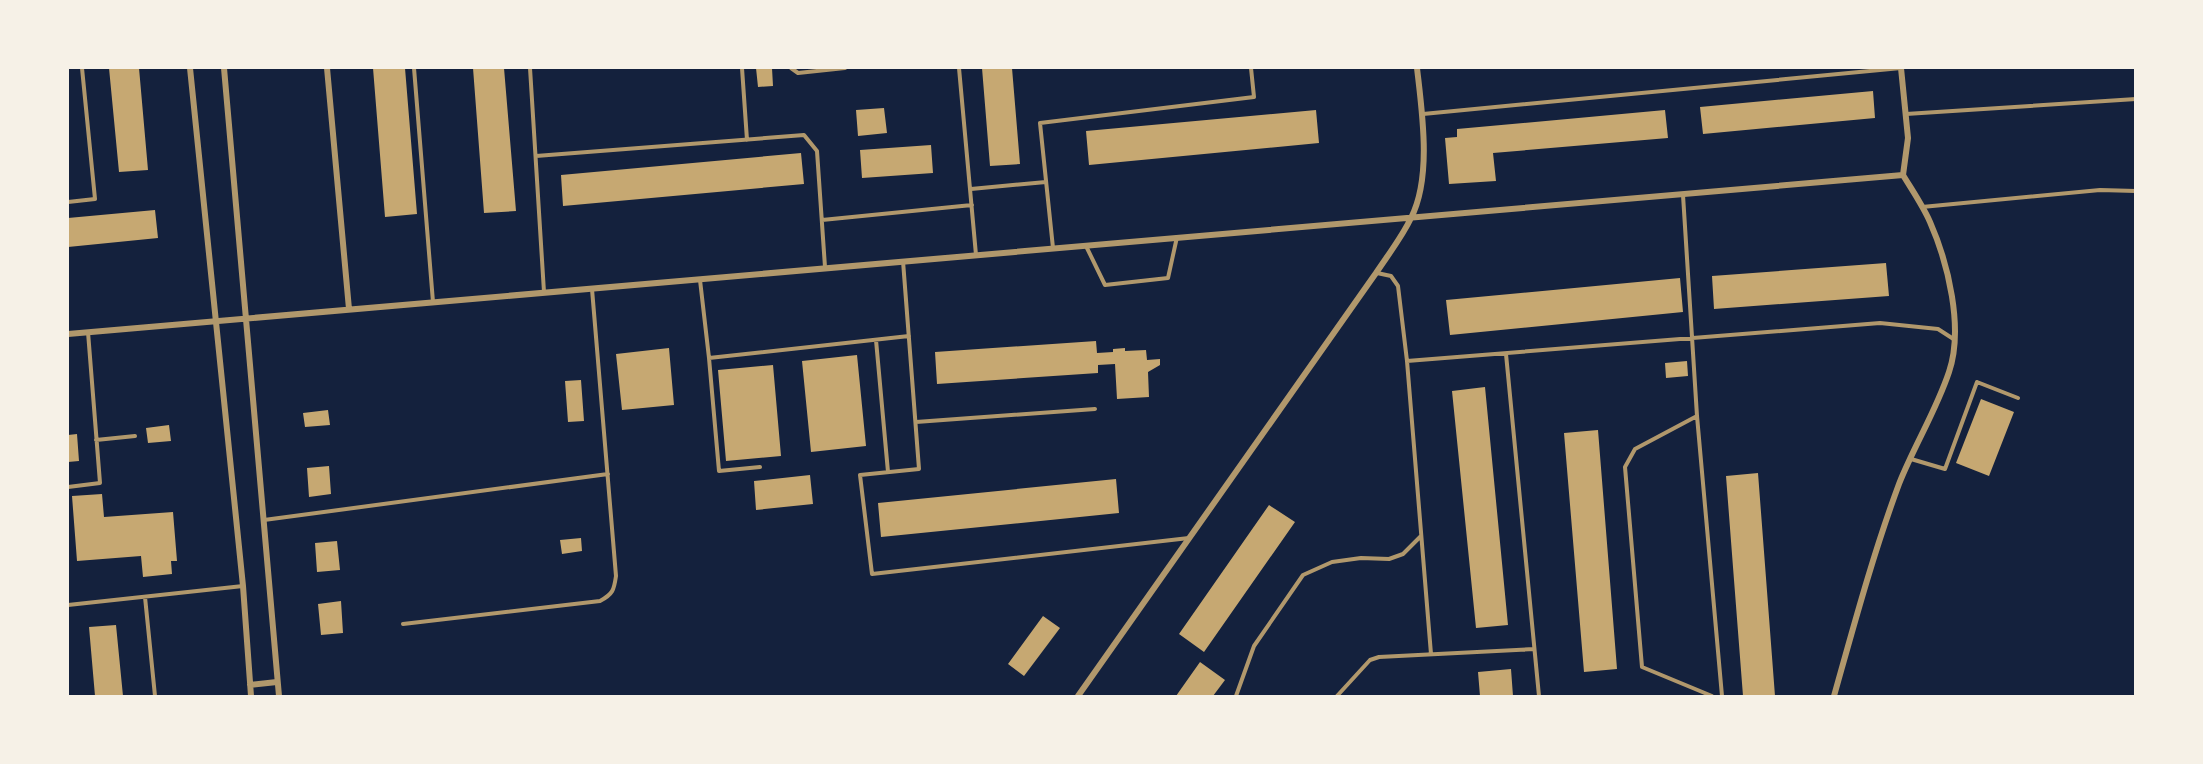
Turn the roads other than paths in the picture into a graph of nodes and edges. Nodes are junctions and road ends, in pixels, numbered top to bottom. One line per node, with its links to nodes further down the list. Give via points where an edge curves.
1 (82, 68): 24 (lane, via 95,199)
2 (190, 68): 42 (street)
3 (224, 68): 41 (street)
4 (327, 68): 40 (street)
5 (414, 68): 39 (lane)
6 (530, 68): 18 (lane)
7 (742, 68): 17 (lane)
8 (790, 68): 9 (lane, via 798,74)
9 (845, 68)
10 (959, 68): 21 (lane)
11 (1251, 68): 20 (lane, via 1254,97 1040,123)
12 (1417, 68): 15 (street)
13 (1901, 68): 15 (lane); 16 (street)
14 (2136, 99): 16 (lane)
15 (1423, 114): 27 (street, via 1420,193)
16 (1905, 114): 19 (street, via 1908,138)
17 (747, 140): 18 (lane); 28 (lane, via 804,135 817,150)
18 (536, 156): 38 (lane)
19 (1903, 175): 23 (street); 26 (street)
20 (1046, 182): 21 (lane); 31 (lane)
21 (970, 189): 25 (lane)
22 (2136, 191): 26 (lane, via 2100,190)
23 (1683, 194): 27 (street); 46 (lane)
24 (68, 202)
25 (972, 206): 28 (lane); 32 (lane)
26 (1922, 207): 48 (street, via 1949,277)
27 (1412, 217): 29 (street); 35 (street)
28 (822, 220): 34 (lane)
29 (1177, 237): 30 (street); 30 (lane, via 1168,278 1105,285)
30 (1086, 245): 31 (street)
31 (1053, 248): 32 (street)
32 (976, 255): 33 (street)
33 (903, 261): 34 (street); 45 (lane)
34 (825, 267): 36 (street)
35 (1376, 273): 51 (lane, via 1390,276 1398,286); 65 (street)
36 (700, 280): 37 (street); 50 (lane)
37 (592, 289): 38 (street); 61 (lane)
38 (544, 292): 39 (street)
39 (433, 302): 40 (street)
40 (349, 309): 41 (street)
41 (246, 318): 42 (street); 63 (street)
42 (215, 320): 43 (street); 66 (street)
43 (88, 332): 44 (street); 57 (lane)
44 (68, 334)
45 (909, 336): 47 (lane); 55 (lane)
46 (1693, 337): 48 (lane, via 1880,323 1938,329); 49 (lane); 54 (lane)
47 (876, 340): 50 (lane); 60 (lane)
48 (1955, 340): 58 (street, via 1943,390)
49 (1506, 354): 51 (lane); 70 (lane)
50 (709, 358): 59 (lane, via 719,471)
51 (1407, 361): 64 (lane)
52 (2018, 398): 58 (lane, via 1977,382 1945,469)
53 (1095, 409): 55 (lane)
54 (1697, 416): 81 (lane, via 1635,449 1625,467 1642,667); 82 (lane)
55 (916, 422): 60 (lane, via 919,469)
56 (135, 436): 57 (lane)
57 (96, 440): 62 (lane, via 100,483)
58 (1911, 459): 83 (street, via 1873,556)
59 (760, 467)
60 (888, 472): 65 (lane, via 860,475 872,574)
61 (608, 474): 63 (lane); 69 (lane, via 616,576 610,595 600,601)
62 (68, 487)
63 (264, 520): 72 (street)
64 (1421, 535): 71 (lane); 78 (lane, via 1403,554 1389,559 1332,562 1303,575 1254,646)
65 (1190, 538): 77 (street)
66 (243, 586): 67 (lane); 73 (street)
67 (145, 597): 68 (lane); 74 (lane)
68 (68, 604)
69 (403, 624)
70 (1534, 649): 71 (lane); 80 (lane)
71 (1431, 654): 79 (lane, via 1370,660)
72 (277, 682): 73 (street); 76 (street)
73 (250, 685): 75 (street)
74 (155, 696)
75 (251, 696)
76 (279, 696)
77 (1078, 696)
78 (1236, 696)
79 (1337, 696)
80 (1539, 696)
81 (1712, 696)
82 (1722, 696)
83 (1833, 696)

